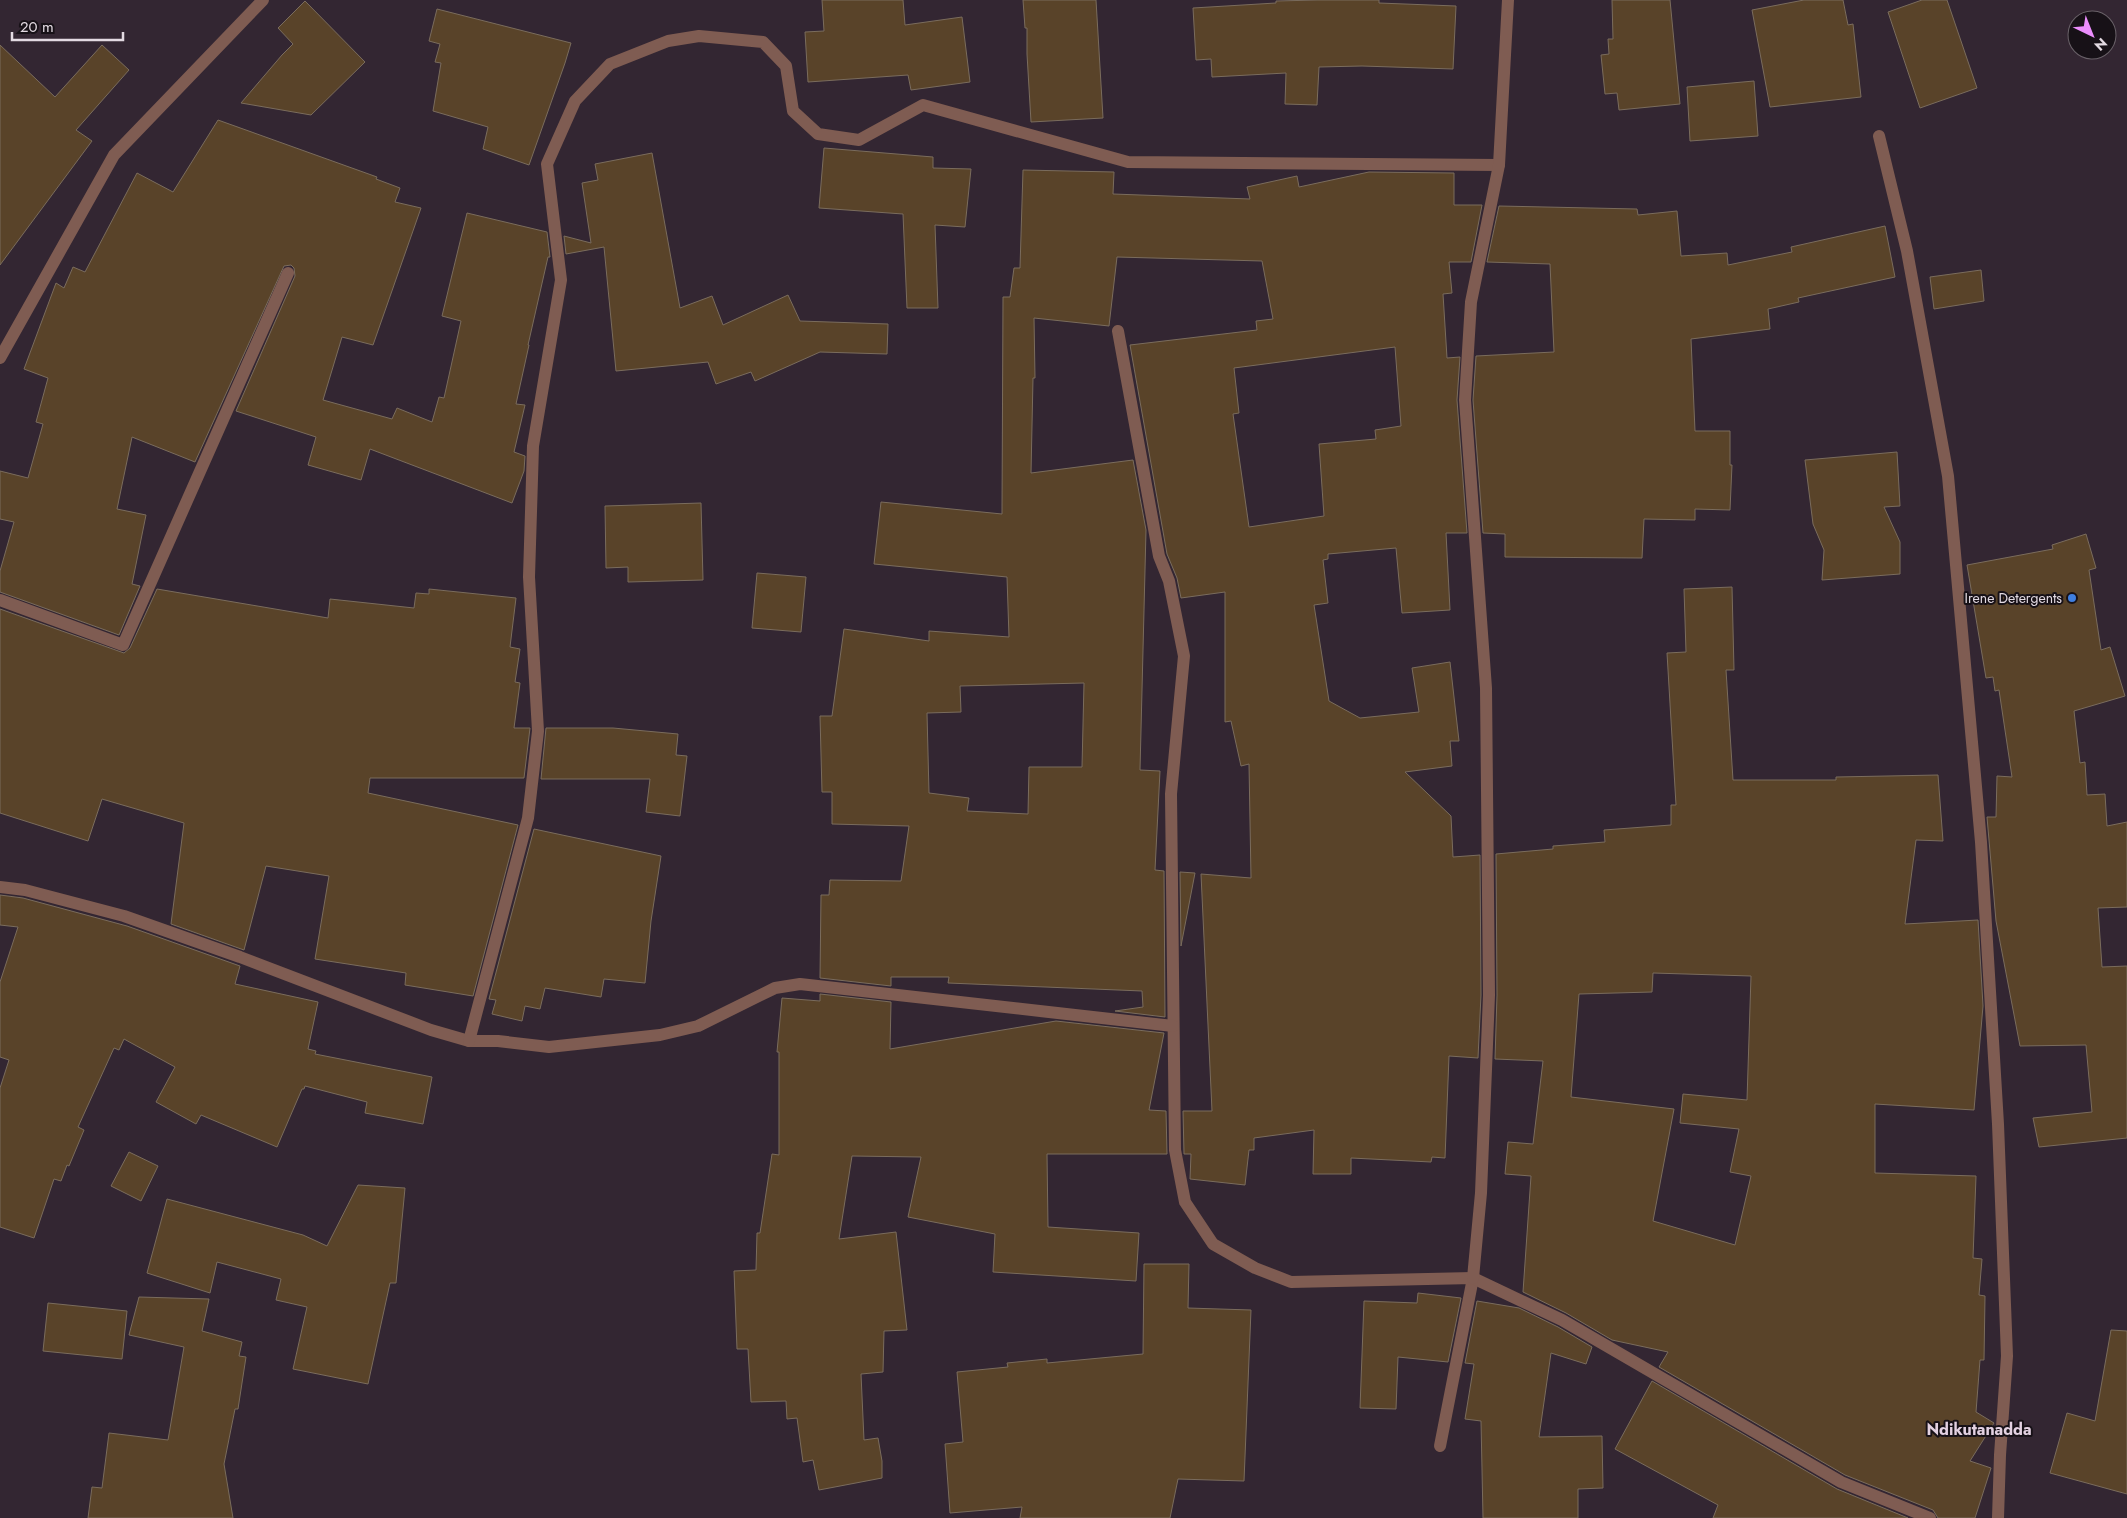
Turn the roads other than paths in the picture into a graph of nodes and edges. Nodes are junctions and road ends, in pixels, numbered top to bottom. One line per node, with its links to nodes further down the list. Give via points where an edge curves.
1 (264, 0): 7 (street, via 114,155)
2 (1508, 0): 4 (street)
3 (1879, 136): 15 (street, via 1907,251 1948,476 1982,842 2007,1356)
4 (1500, 165): 11 (street, via 1128,162 923,105 859,140 818,134 793,111 786,66 763,42 699,36 668,42 610,64 575,102 547,164 561,280 533,446 529,577 538,731 528,818); 12 (street, via 1471,302 1465,400 1486,688 1489,995 1482,1193)
5 (288, 273): 8 (street, via 124,645)
6 (1118, 331): 10 (street, via 1159,556 1170,581 1184,656 1171,794)
7 (0, 358)
8 (0, 600)
9 (0, 887): 11 (street, via 26,890 124,916 431,1030)
10 (1173, 1026): 11 (street, via 800,984 775,988 698,1026 660,1035 550,1047); 12 (street, via 1175,1150 1185,1202 1213,1244 1255,1268 1291,1282)
11 (469, 1041)
12 (1472, 1278): 13 (street); 14 (street, via 1562,1320 1840,1482)
13 (1440, 1446)
14 (1930, 1518)
15 (1998, 1518)

